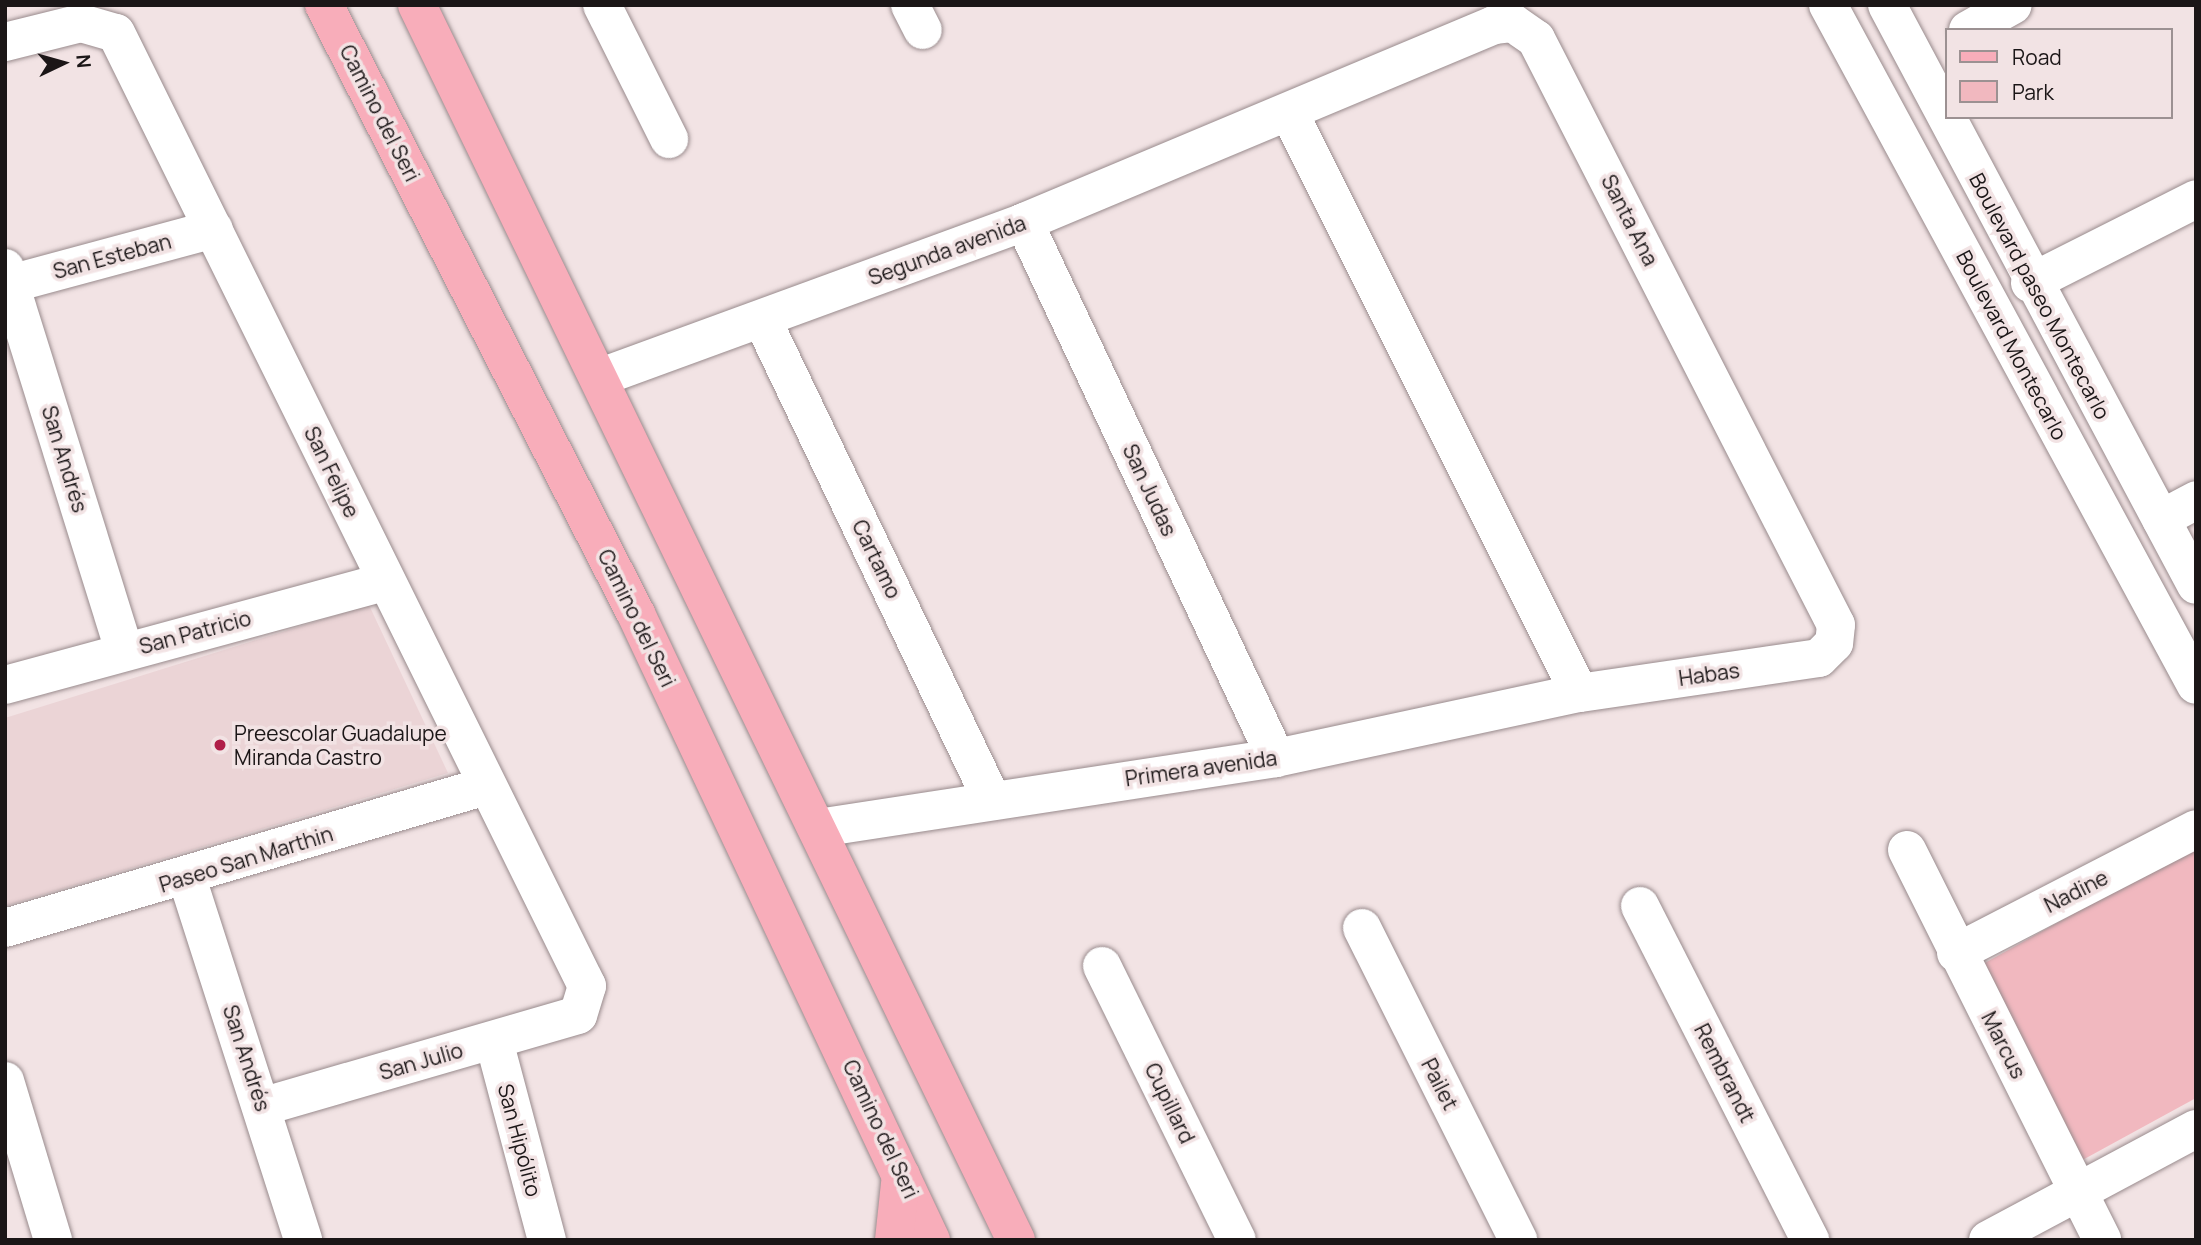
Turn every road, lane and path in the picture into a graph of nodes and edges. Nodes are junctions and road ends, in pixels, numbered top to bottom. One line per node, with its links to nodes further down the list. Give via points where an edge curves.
1 (324, 5): 46 (main road, Camino del Seri, via 636,614)
2 (417, 5): 20 (main road)
3 (602, 5): 13 (street)
4 (1828, 5): 27 (street, Boulevard Montecarlo)
5 (1887, 5): 9 (street, Boulevard paseo Montecarlo)
6 (2013, 5): 7 (street)
7 (1972, 28)
8 (5, 42): 16 (street, San Felipe, via 81,23 116,33)
9 (1931, 50): 10 (street, Boulevard paseo Montecarlo)
10 (1946, 82)
11 (1289, 112): 15 (street, Segunda avenida); 24 (street, Santa Ana, via 1494,25 1526,29 1831,607); 28 (street)
12 (1964, 119): 18 (street, Boulevard paseo Montecarlo)
13 (669, 139)
14 (2196, 199): 18 (street)
15 (1024, 222): 19 (street, Segunda avenida); 29 (street, San Judas)
16 (214, 229): 17 (street, San Esteban); 22 (street, San Felipe)
17 (8, 276): 25 (street, San Andrés)
18 (2039, 279): 21 (street, Boulevard paseo Montecarlo)
19 (762, 319): 20 (street, Segunda avenida); 31 (street, Cartamo)
20 (601, 377): 32 (main road)
21 (2178, 510): 23 (street, Boulevard paseo Montecarlo)
22 (385, 582): 25 (street, San Patricio); 30 (street, San Felipe)
23 (2196, 585)
24 (1834, 643): 28 (street, Habas, via 1819,658)
25 (124, 650): 26 (street, San Patricio)
26 (5, 685)
27 (2196, 685)
28 (1579, 693): 29 (street, Primera avenida)
29 (1276, 758): 31 (street, Primera avenida)
30 (486, 786): 35 (street, Paseo San Marthin); 41 (street, San Felipe, via 587,986)
31 (991, 798): 32 (street, Primera avenida)
32 (820, 828): 53 (main road)
33 (2196, 829): 39 (street, Nadine)
34 (1907, 850): 39 (street, Marcus)
35 (187, 877): 37 (street, Paseo San Marthin); 44 (street, San Andrés)
36 (1640, 906): 56 (street, Rembrandt)
37 (5, 928)
38 (1362, 928): 55 (street, Pailet)
39 (1956, 953): 47 (street, Marcus)
40 (1102, 966): 54 (street, Cupillard)
41 (578, 1016): 42 (street, San Julio)
42 (494, 1041): 44 (street, San Julio); 50 (street, San Hipólito)
43 (5, 1081): 48 (street)
44 (264, 1106): 49 (street, San Andrés)
45 (2196, 1129): 47 (street)
46 (901, 1169): 51 (main road); 52 (main road, Camino del Seri)
47 (2079, 1192): 57 (street); 58 (street, Marcus)
48 (53, 1240)
49 (303, 1240)
50 (547, 1240)
51 (894, 1240)
52 (931, 1240)
53 (1016, 1240)
54 (1237, 1240)
55 (1518, 1240)
56 (1810, 1240)
57 (1988, 1240)
58 (2102, 1240)

